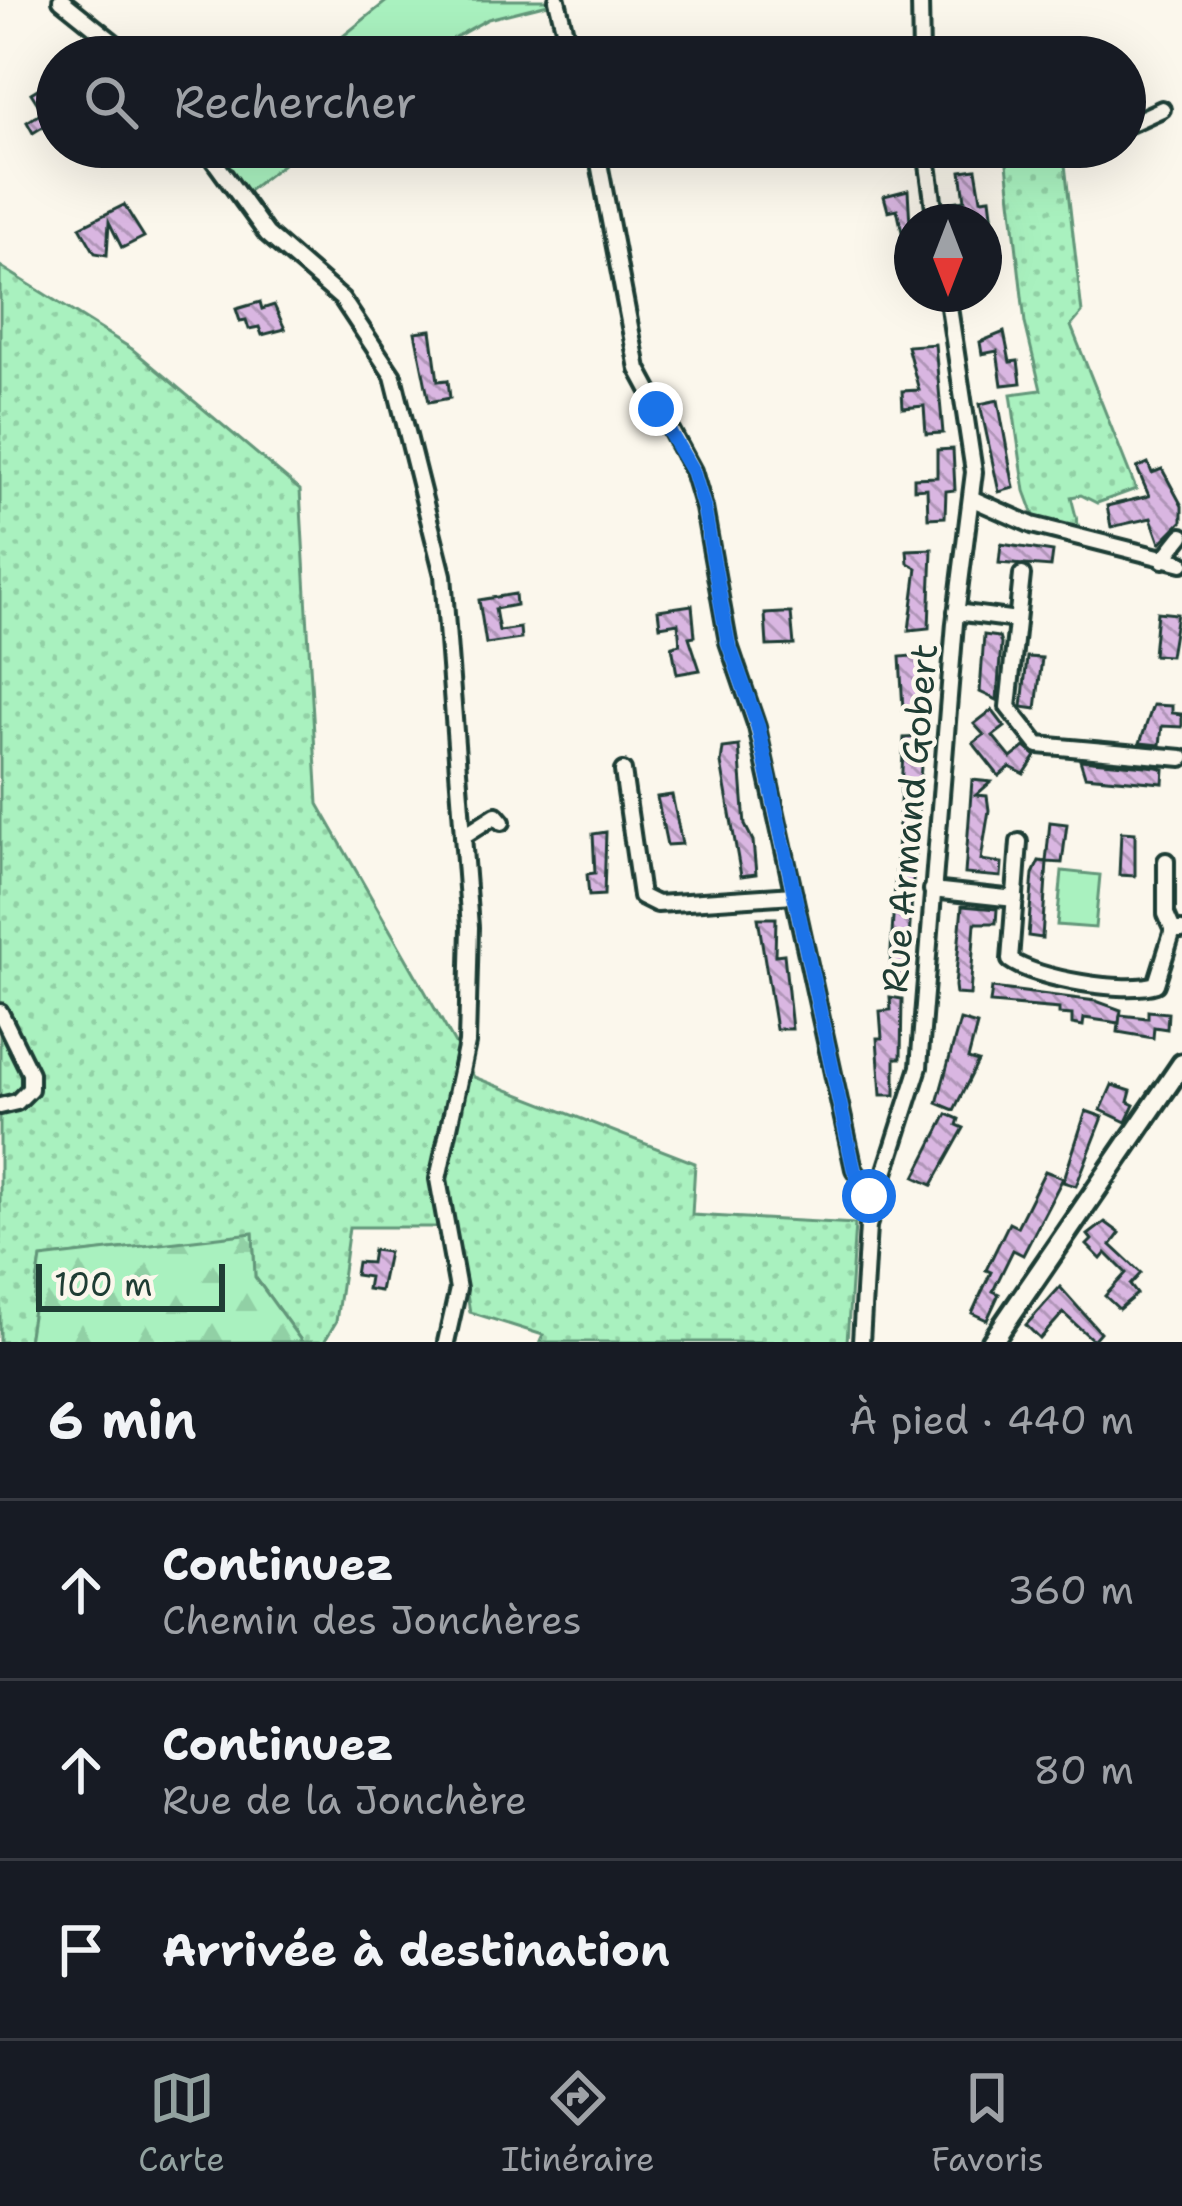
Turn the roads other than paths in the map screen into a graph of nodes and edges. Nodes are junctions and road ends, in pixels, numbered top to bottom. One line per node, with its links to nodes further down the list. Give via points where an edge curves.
1 (61, 0): 4 (street)
2 (557, 0): 5 (street)
3 (920, 0): 6 (street)
4 (106, 36)
5 (566, 36)
6 (921, 36)
7 (1162, 109): 8 (street)
8 (1146, 116)
9 (219, 168): 24 (street, via 267,234 347,306 404,402 442,575)
10 (600, 168): 28 (street, via 638,369 693,472)
11 (928, 168): 12 (street)
12 (933, 204)
13 (950, 312): 14 (street, Rue Armand Gobert)
14 (973, 499): 16 (street, via 1032,525); 19 (street, Rue Armand Gobert)
15 (1182, 536): 16 (street)
16 (1163, 560): 17 (street)
17 (1182, 563)
18 (1022, 575): 20 (street)
19 (956, 612): 20 (street); 27 (street, Rue Armand Gobert)
20 (1017, 620): 21 (street, via 1008,707 1038,745)
21 (1182, 758)
22 (623, 771): 28 (street, via 641,896 657,904)
23 (502, 822): 24 (street, via 488,816)
24 (464, 836): 35 (street, via 467,1043 438,1179 458,1289)
25 (1019, 842): 29 (street)
26 (1166, 862): 30 (street, via 1166,914)
27 (932, 890): 29 (street); 34 (street, Rue Armand Gobert, via 919,1066)
28 (794, 895): 34 (street, via 854,1169)
29 (1015, 899): 30 (street, via 1010,960 1027,973 1132,992 1156,983)
30 (1178, 930)
31 (0, 1012): 33 (street, via 30,1089)
32 (1182, 1064): 37 (main road)
33 (0, 1106)
34 (874, 1199): 36 (street, Rue Armand Gobert)
35 (446, 1342)
36 (861, 1342)
37 (992, 1342)

